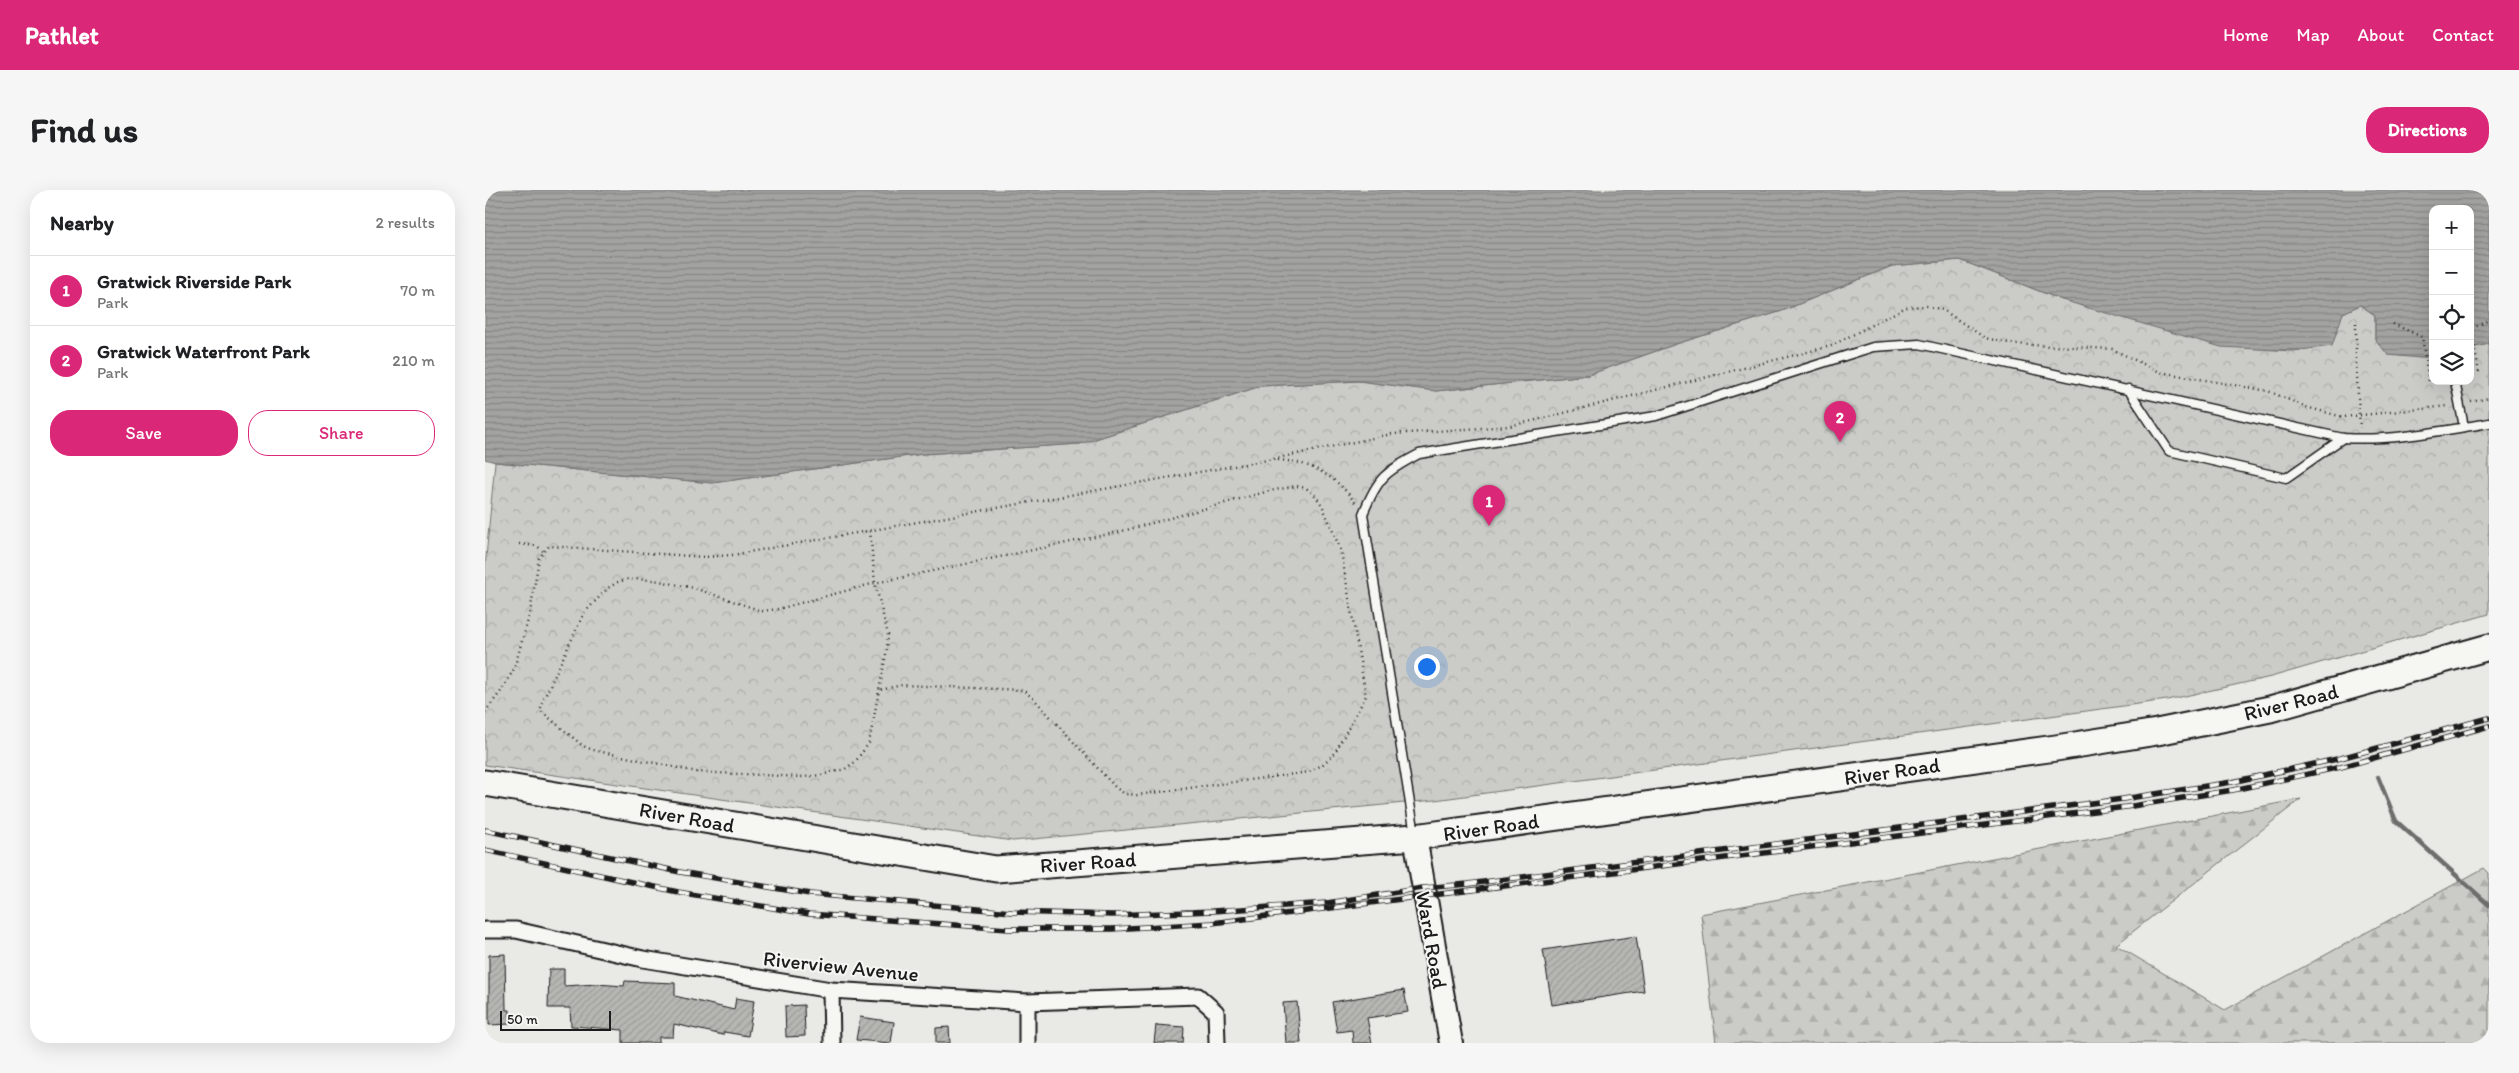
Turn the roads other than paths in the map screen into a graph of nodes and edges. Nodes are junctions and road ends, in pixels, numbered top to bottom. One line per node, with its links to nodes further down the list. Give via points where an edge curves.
1 (2456, 385): 4 (lane)
2 (2128, 389): 5 (lane); 5 (lane, via 2169,452 2286,478); 8 (lane, via 1919,344 1873,347 1656,416 1419,454 1391,468 1374,487 1363,514)
3 (2489, 423): 4 (lane)
4 (2464, 427): 5 (lane, via 2375,440)
5 (2343, 438)
6 (2489, 647): 8 (main road, River Road, via 2270,709 2157,732)
7 (485, 783): 8 (main road, River Road, via 996,869)
8 (1415, 837): 15 (main road, Ward Road)
9 (485, 930): 10 (street, Riverview Avenue, via 516,930 643,960)
10 (831, 990): 11 (street, Riverview Avenue); 12 (street)
11 (1027, 1002): 13 (street); 14 (street, Riverview Avenue, via 1198,996 1216,1012)
12 (832, 1043)
13 (1027, 1043)
14 (1217, 1043)
15 (1451, 1043)

